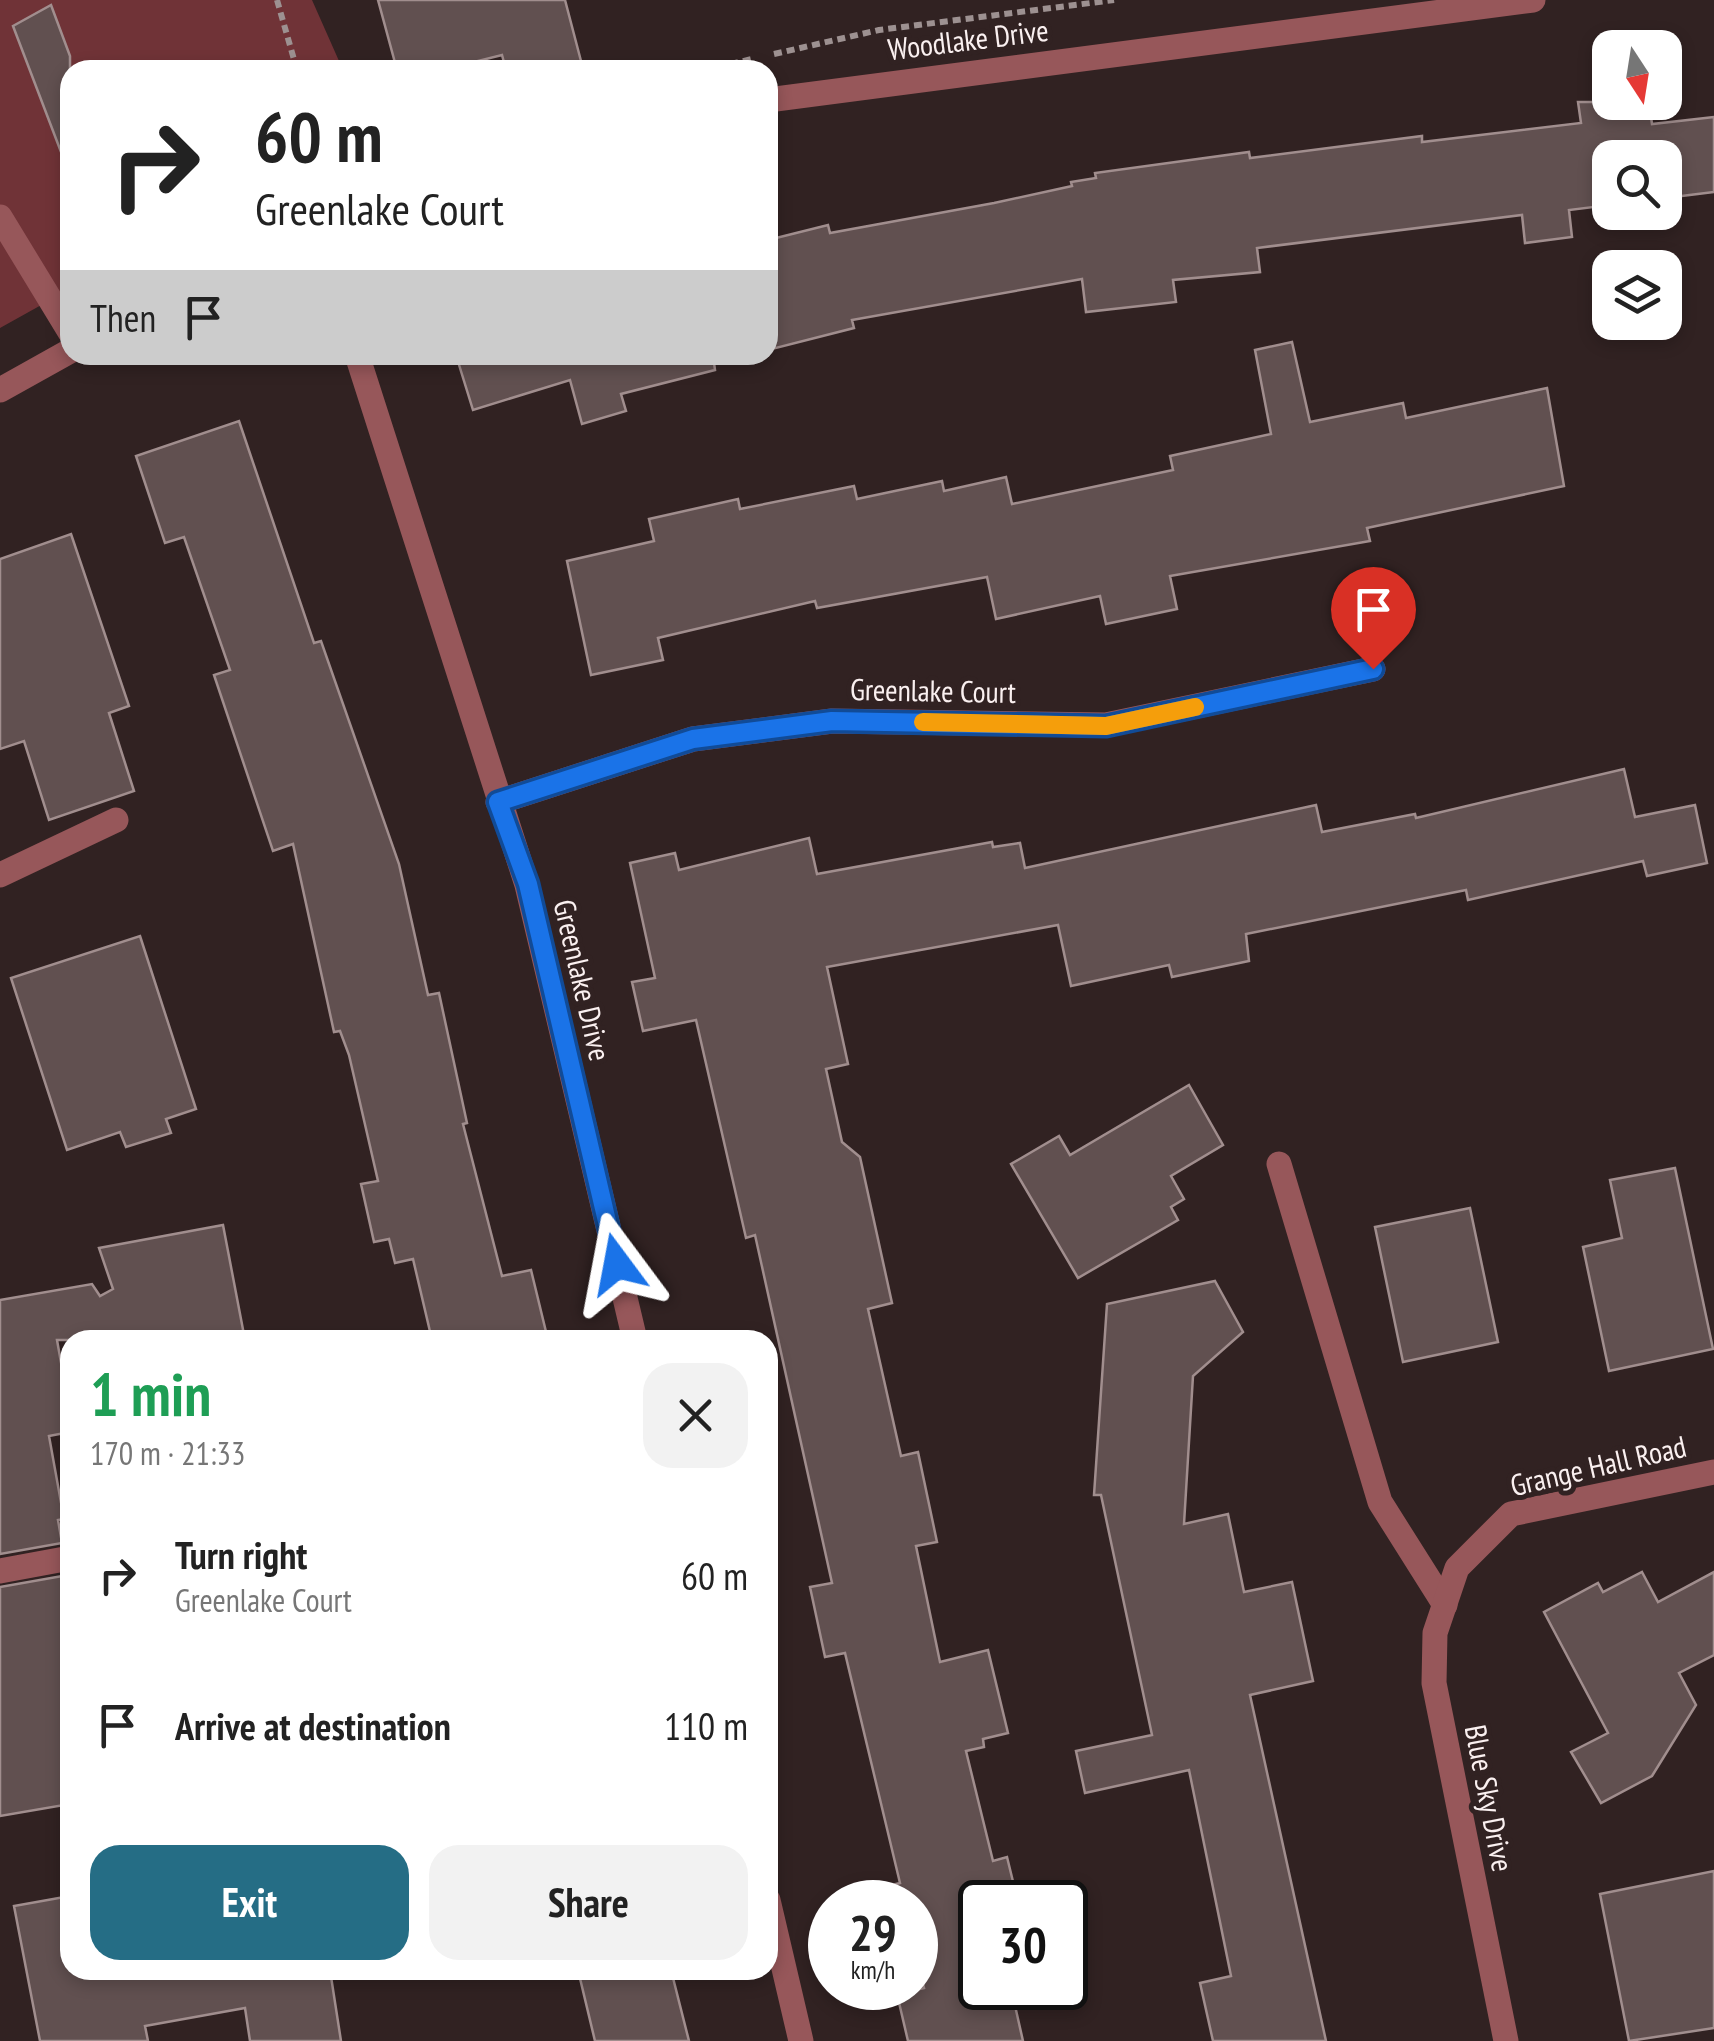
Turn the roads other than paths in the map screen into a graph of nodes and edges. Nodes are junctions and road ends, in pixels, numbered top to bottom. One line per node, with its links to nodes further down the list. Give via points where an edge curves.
1 (1534, 0): 2 (street, Woodlake Drive)
2 (778, 99)
3 (0, 217): 4 (street)
4 (60, 316)
5 (60, 357): 7 (street)
6 (359, 365): 9 (street, Greenlake Drive)
7 (0, 390)
8 (1373, 669): 9 (street, Greenlake Court, via 1106,726 832,721 693,739)
9 (498, 802): 13 (street, Greenlake Drive, via 528,884)
10 (116, 820): 11 (street)
11 (0, 875)
12 (1279, 1164): 18 (street, via 1380,1502)
13 (633, 1330)
14 (1714, 1472): 16 (street, Grange Hall Road, via 1511,1514)
15 (60, 1560): 17 (street)
16 (1457, 1568): 18 (street, Blue Sky Drive)
17 (0, 1571)
18 (1445, 1605): 21 (street, Blue Sky Drive, via 1435,1633 1434,1683)
19 (778, 1943): 20 (street)
20 (801, 2041)
21 (1506, 2041)

